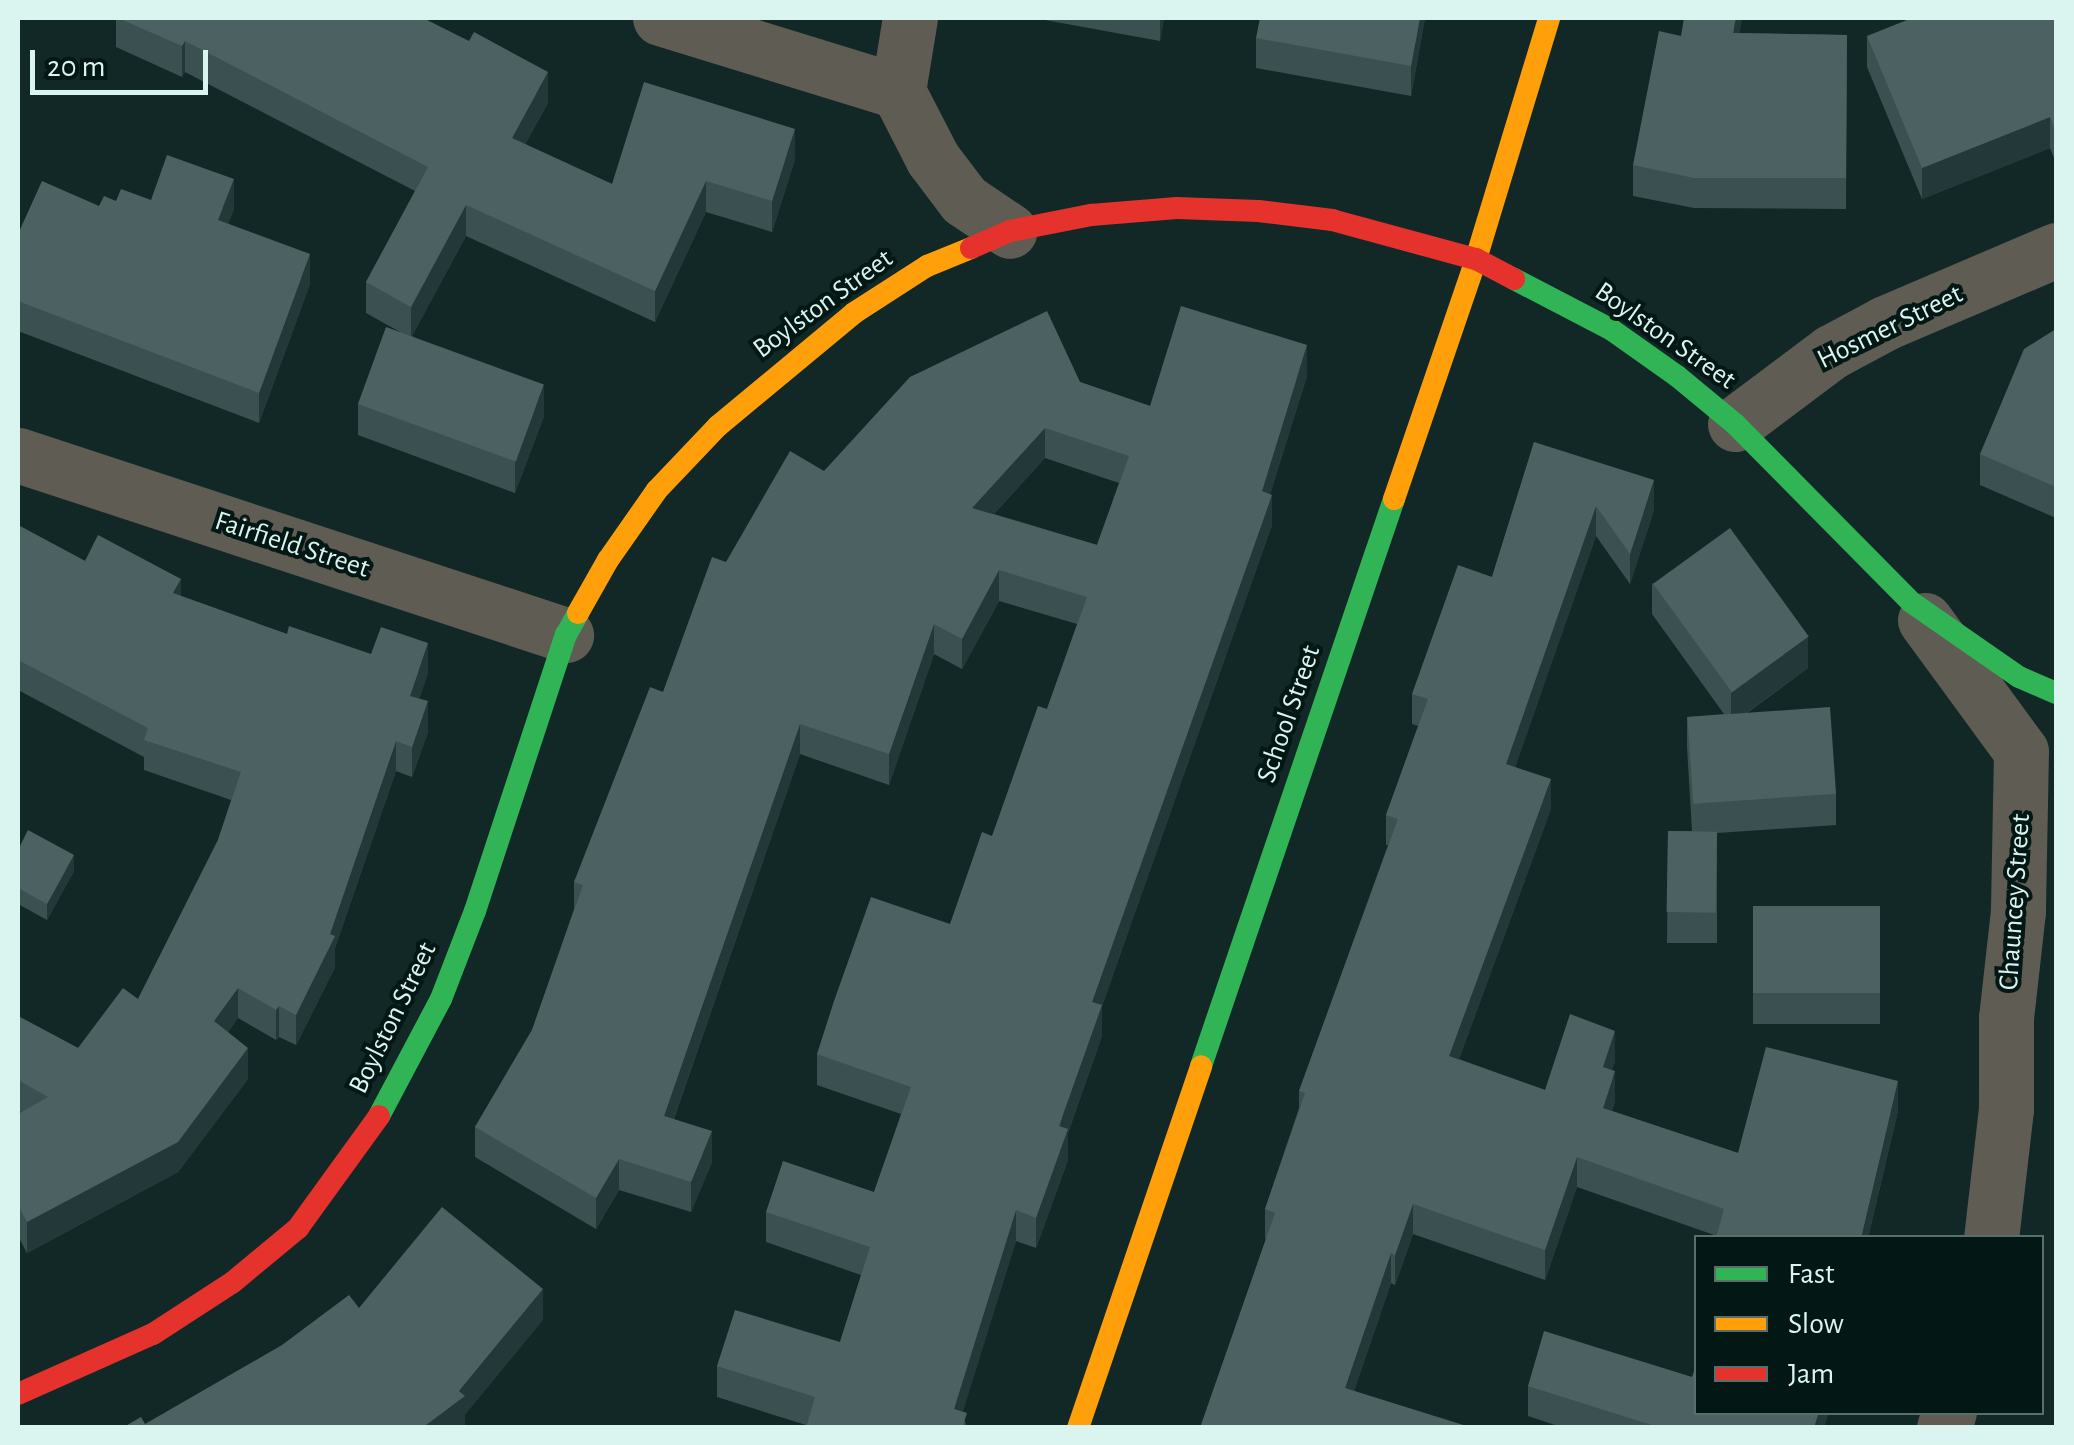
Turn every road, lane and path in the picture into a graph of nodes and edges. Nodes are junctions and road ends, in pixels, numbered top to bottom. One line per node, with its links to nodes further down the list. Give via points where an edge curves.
1 (660, 18): 4 (street)
2 (910, 18): 4 (street)
3 (1549, 18): 7 (street, School Street)
4 (898, 91): 5 (street, via 932,159 964,200)
5 (1010, 231): 7 (street, Boylston Street, via 1177,208 1258,211 1332,220); 11 (street, Boylston Street, via 927,266 854,313 718,426 657,490)
6 (2056, 250): 8 (street, Hosmer Street, via 1885,322 1831,352)
7 (1476, 259): 8 (street, Boylston Street, via 1612,330); 15 (street, School Street)
8 (1734, 424): 10 (street, Boylston Street)
9 (18, 455): 11 (street, Fairfield Street)
10 (1911, 602): 12 (street, Boylston Street, via 1956,637); 13 (street, Chauncey Street, via 2021,751 2006,1108)
11 (566, 635): 14 (street, Boylston Street, via 440,999 355,1155 298,1228 233,1282 153,1334)
12 (2056, 693)
13 (1991, 1235)
14 (18, 1394)
15 (1078, 1428)

